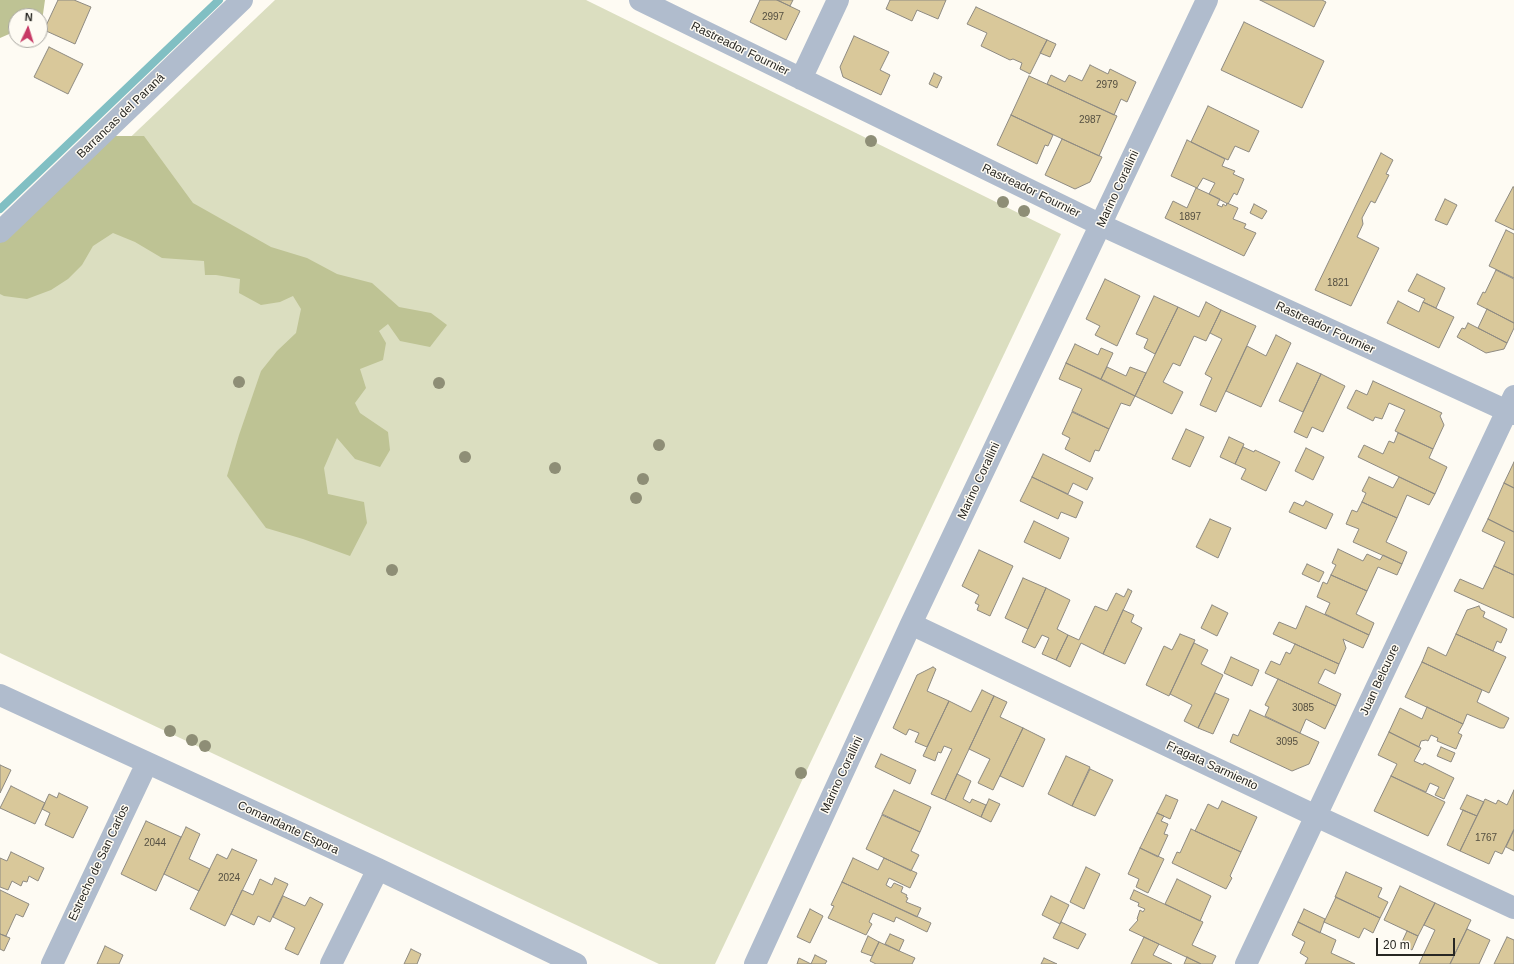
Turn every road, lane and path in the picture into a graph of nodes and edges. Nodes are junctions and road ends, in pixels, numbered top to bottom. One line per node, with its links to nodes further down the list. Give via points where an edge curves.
1 (242, 0): 7 (street, Barrancas del Paraná)
2 (640, 0): 5 (street, Rastreador Fournier)
3 (838, 0): 5 (street)
4 (1207, 0): 6 (street, Marino Corallini)
5 (801, 79): 6 (street, Rastreador Fournier)
6 (1101, 225): 8 (street, Rastreador Fournier); 9 (street, Marino Corallini)
7 (0, 232)
8 (1512, 407): 12 (street, Juan Belcuore)
9 (911, 624): 12 (street, Fragata Sarmiento); 18 (street, Marino Corallini)
10 (0, 695): 11 (street, Comandante Espora)
11 (147, 763): 13 (street, Comandante Espora); 15 (street, Estrecho de San Carlos)
12 (1316, 816): 14 (street, Fragata Sarmiento); 19 (street, Juan Belcuore)
13 (378, 869): 16 (street); 17 (street, Comandante Espora)
14 (1514, 908)
15 (52, 964)
16 (331, 964)
17 (576, 964)
18 (755, 964)
19 (1246, 964)

